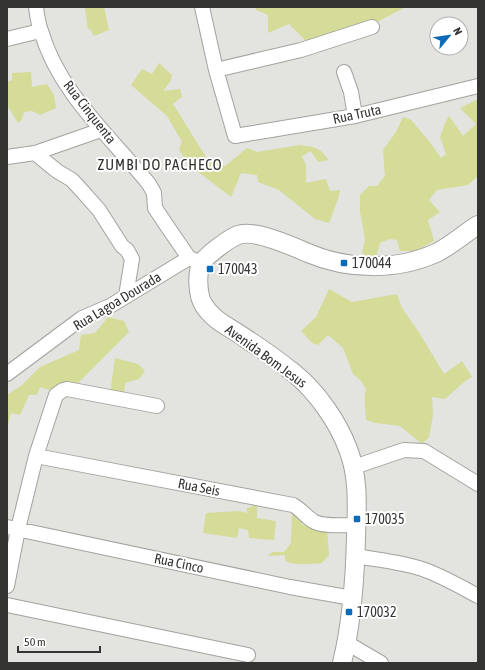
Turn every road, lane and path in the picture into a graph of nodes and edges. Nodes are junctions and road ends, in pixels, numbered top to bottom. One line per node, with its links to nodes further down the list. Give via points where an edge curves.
1 (36, 7): 4 (street, Rua Cinquenta)
2 (202, 7): 6 (street)
3 (372, 27): 6 (street, via 301,50)
4 (40, 31): 5 (street); 10 (street, Rua Cinquenta, via 76,99)
5 (7, 40)
6 (216, 70): 9 (street, Rua Truta, via 235,136)
7 (344, 72): 9 (street)
8 (478, 86): 9 (street, Rua Truta)
9 (355, 116)
10 (101, 130): 11 (street); 14 (street, Rua Cinquenta, via 149,184 154,193 155,208)
11 (35, 153): 12 (street); 15 (street, via 84,192 130,255 132,259)
12 (7, 157)
13 (478, 225): 14 (main road, via 438,252 401,263 354,265 332,261 288,244 255,235 239,234)
14 (195, 261): 15 (street, Rua Lagoa Dourada); 19 (main road, Avenida Bom Jesus, via 202,302 208,312 262,349 305,383 334,421 348,448)
15 (126, 296): 16 (street, Rua Lagoa Dourada, via 82,318)
16 (7, 374)
17 (157, 406): 18 (street, via 63,390 56,395)
18 (36, 456): 21 (street, Rua Seis, via 293,505 320,524); 22 (street)
19 (354, 467): 20 (street, via 404,450 424,451); 21 (main road, Avenida Bom Jesus)
20 (478, 484)
21 (356, 525): 23 (main road, Avenida Bom Jesus)
22 (12, 528): 24 (street); 26 (street, Rua Cinco)
23 (355, 556): 25 (street, via 424,570); 26 (main road, Avenida Bom Jesus)
24 (7, 586)
25 (478, 596)
26 (352, 598): 28 (main road, Avenida Bom Jesus)
27 (7, 605): 29 (street)
28 (347, 642): 30 (main road, Avenida Bom Jesus); 31 (street)
29 (248, 655)
30 (342, 663)
31 (381, 663)

